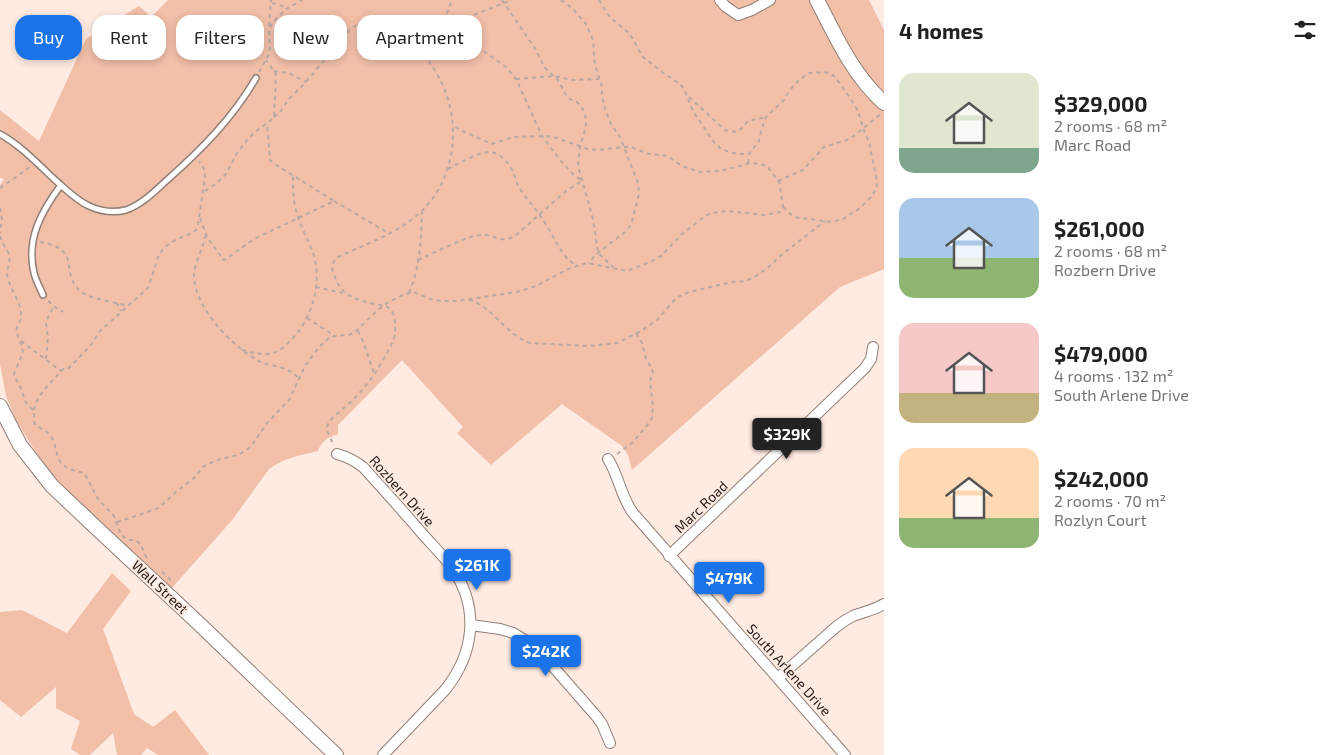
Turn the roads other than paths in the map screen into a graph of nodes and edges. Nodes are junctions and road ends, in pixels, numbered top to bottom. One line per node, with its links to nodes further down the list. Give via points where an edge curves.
1 (720, 0): 2 (street, via 738,15)
2 (770, 0)
3 (817, 0): 5 (street, via 855,70)
4 (256, 78): 7 (lane, via 228,119 194,155 150,196 134,206 105,211 88,205)
5 (884, 103)
6 (0, 134): 7 (lane, via 23,150)
7 (61, 186): 8 (lane, via 41,215 33,241 34,275)
8 (43, 296)
9 (873, 347): 13 (street, Marc Road, via 865,368)
10 (0, 406): 18 (street, Wall Street, via 20,445 52,486)
11 (337, 454): 15 (street, Rozbern Drive, via 359,463 453,569 464,591)
12 (608, 459): 13 (street, South Arlene Drive, via 629,509)
13 (669, 556): 16 (street, South Arlene Drive)
14 (884, 604): 16 (street, via 840,623)
15 (471, 626): 17 (street, via 500,629 534,646 597,717); 19 (street, Rozbern Drive, via 468,648 453,680)
16 (778, 678): 20 (street, South Arlene Drive)
17 (610, 743)
18 (336, 755)
19 (383, 755)
20 (845, 755)

